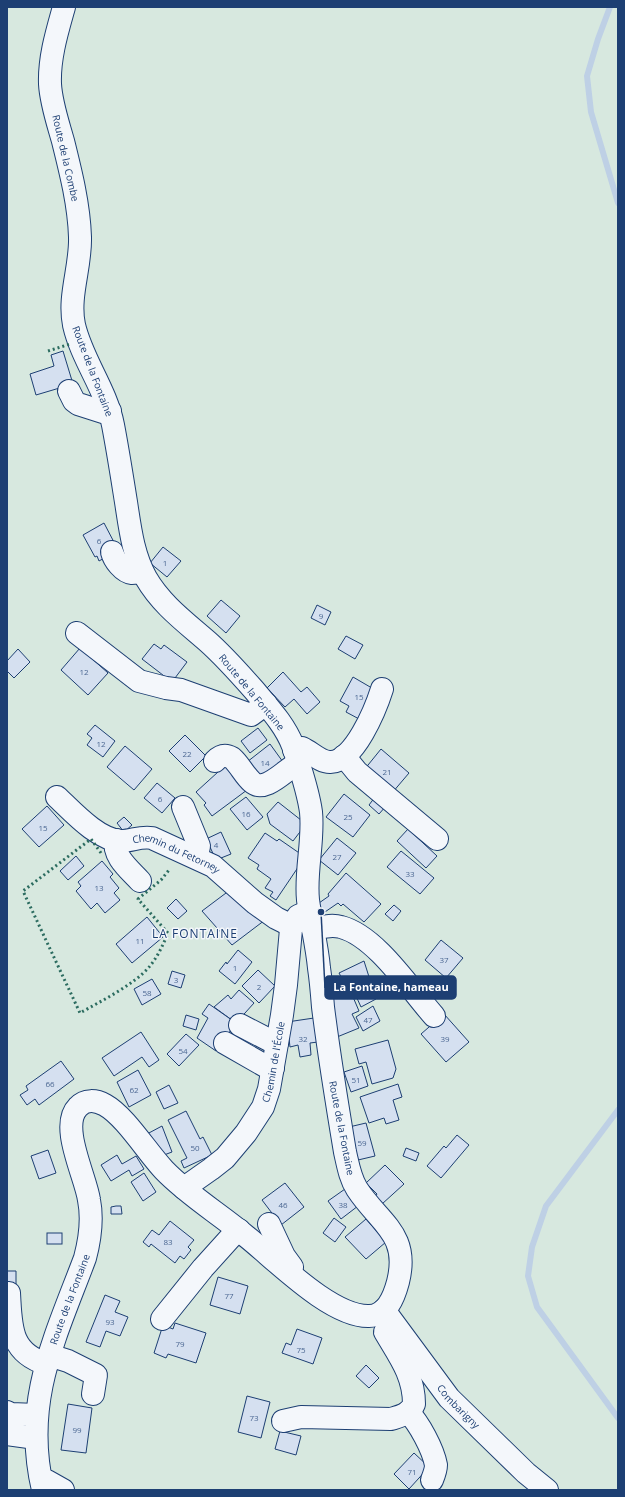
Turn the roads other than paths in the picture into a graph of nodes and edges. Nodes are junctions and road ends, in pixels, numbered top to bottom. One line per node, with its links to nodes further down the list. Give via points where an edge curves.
1 (64, 7): 2 (street, Route de la Combe, via 54,44 50,80 78,216 80,244)
2 (73, 310): 4 (street, Route de la Fontaine, via 79,341)
3 (69, 391): 4 (street, via 78,404 103,412)
4 (110, 411): 6 (street, Route de la Fontaine, via 134,546)
5 (112, 552): 6 (street, via 128,572)
6 (142, 571): 9 (street, Route de la Fontaine, via 149,584 168,606 221,653)
7 (77, 633): 9 (street, via 139,681 181,690 251,715)
8 (382, 689): 11 (street, via 365,730)
9 (266, 704): 10 (street, Route de la Fontaine, via 283,727)
10 (296, 756): 11 (street, via 302,748 325,762 332,762); 12 (street, via 290,766 267,785 261,786 253,783 227,755); 19 (street, Route de la Fontaine, via 311,813 307,883)
11 (344, 756): 15 (street, via 357,772)
12 (214, 761)
13 (57, 797): 16 (street, Chemin du Fetorney, via 98,833)
14 (183, 807): 17 (street, via 199,846)
15 (437, 839)
16 (116, 840): 18 (street, via 116,851 120,859); 20 (street, Chemin du Fetorney, via 152,838 206,862 255,903)
17 (198, 851)
18 (140, 881)
19 (312, 920): 20 (street, via 298,916); 21 (street, via 354,931 393,967); 31 (street, Route de la Fontaine, via 334,1088 349,1171 357,1188 390,1229 400,1251 398,1285 390,1303)
20 (292, 926): 24 (street, Chemin de l'École)
21 (434, 1016)
22 (240, 1025): 24 (street)
23 (225, 1043): 25 (street)
24 (277, 1043): 25 (street, Chemin de l'École)
25 (273, 1068): 26 (street, Chemin de l'École, via 263,1107 246,1133 222,1161)
26 (184, 1188): 28 (street, Route de la Fontaine); 33 (street, Route de la Fontaine, via 162,1168 106,1105 92,1100 75,1109 71,1126 72,1137 89,1197 91,1222 85,1258)
27 (270, 1224): 29 (street, via 292,1268)
28 (239, 1230): 29 (street, Route de la Fontaine); 32 (street, via 203,1268)
29 (289, 1274): 31 (street, Route de la Fontaine, via 344,1310 363,1316)
30 (9, 1293): 33 (street, via 11,1329 20,1347 39,1361)
31 (380, 1313): 36 (street, via 412,1383 414,1404); 44 (street, Combarigny, via 449,1398)
32 (162, 1319)
33 (48, 1359): 34 (street, via 68,1361 96,1375); 37 (street, Route de la Fontaine)
34 (93, 1394)
35 (7, 1412): 37 (street)
36 (408, 1412): 38 (street, via 404,1416 391,1419 301,1417); 41 (street, via 422,1429 434,1460 436,1466)
37 (37, 1415): 40 (street, Route de la Fontaine)
38 (283, 1421)
39 (7, 1434): 40 (street)
40 (36, 1438): 42 (street, Route de la Fontaine)
41 (432, 1480)
42 (43, 1486): 43 (street, via 47,1481)
43 (63, 1490)
44 (546, 1490)

